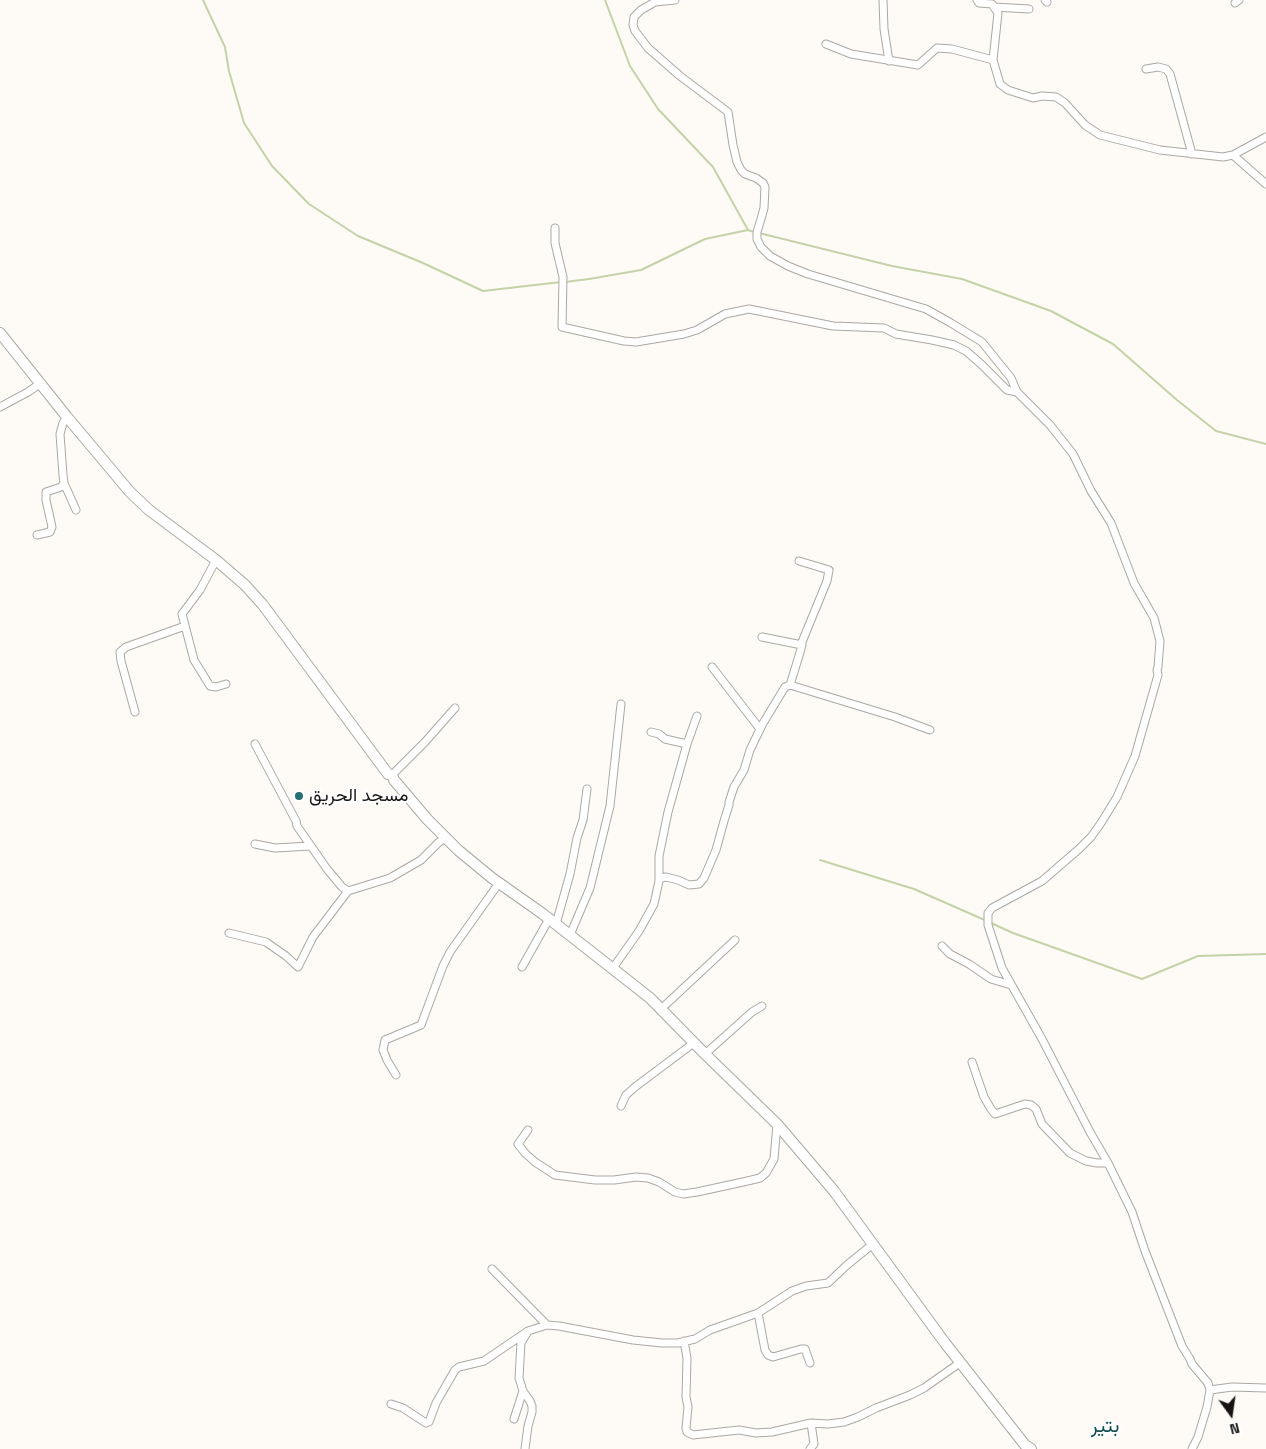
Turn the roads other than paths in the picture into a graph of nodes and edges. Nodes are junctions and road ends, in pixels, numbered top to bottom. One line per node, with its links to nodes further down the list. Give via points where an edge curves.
1 (675, 0): 4 (street)
2 (883, 0): 9 (street)
3 (977, 0): 5 (street)
4 (655, 1): 18 (street, via 634,17 635,32 654,54 728,112 737,162 741,170 765,186 764,208 757,232 761,247 788,266 926,309 951,323 982,342 1011,378)
5 (994, 7): 6 (street); 8 (street, via 998,13)
6 (1029, 9)
7 (826, 44): 9 (street, via 851,54)
8 (993, 60): 9 (street, via 937,48 918,65); 12 (street, via 1000,84 1008,90 1033,98 1056,97 1100,135 1160,150)
9 (889, 61)
10 (1146, 69): 12 (street, via 1158,67 1170,74)
11 (1266, 137): 13 (street)
12 (1192, 154): 13 (street)
13 (1233, 155): 14 (street)
14 (1266, 184)
15 (555, 228): 18 (street, via 563,278 562,327 636,342 684,334 725,314 749,309 833,326 884,328 896,334 954,345 966,351 1007,390)
16 (2, 339): 17 (street)
17 (41, 383): 19 (street); 20 (street)
18 (1017, 392): 56 (street, via 1073,454 1111,522 1134,583 1154,618 1160,641 1158,675 1135,756 1117,797 1101,823 1091,837 1051,874 988,913 996,952)
19 (0, 407)
20 (67, 417): 21 (street, via 60,434); 24 (street, via 130,492)
21 (64, 483): 22 (street); 23 (street, via 46,492 52,527 50,532)
22 (76, 510)
23 (37, 535)
24 (216, 560): 26 (street, via 182,614); 41 (street, via 263,605 388,774)
25 (799, 561): 28 (street, via 829,570)
26 (185, 626): 30 (street, via 194,660 210,686); 34 (street, via 120,652)
27 (762, 638): 28 (street)
28 (802, 645): 31 (street)
29 (712, 667): 36 (street)
30 (226, 684)
31 (790, 685): 36 (street); 37 (street)
32 (621, 704): 51 (street, via 610,806 590,888)
33 (455, 708): 41 (street)
34 (135, 712)
35 (697, 716): 40 (street)
36 (760, 728): 46 (street, via 731,795 716,850 704,878 699,884 689,885 671,878)
37 (930, 730)
38 (651, 732): 40 (street)
39 (255, 744): 45 (street)
40 (686, 744): 46 (street, via 663,835)
41 (392, 775): 43 (street, via 426,819)
42 (586, 789): 49 (street, via 583,820 570,874)
43 (446, 838): 47 (street); 48 (street, via 421,860 390,878)
44 (255, 844): 45 (street, via 275,848)
45 (310, 846): 48 (street, via 342,887)
46 (659, 881): 55 (street, via 652,909)
47 (500, 883): 49 (street); 62 (street, via 450,952 421,1025 385,1040 383,1050)
48 (348, 890): 50 (street, via 312,937 298,967 266,942)
49 (552, 922): 51 (street); 54 (street)
50 (229, 932)
51 (570, 935): 55 (street)
52 (734, 940): 58 (street)
53 (942, 946): 56 (street, via 991,979)
54 (522, 967)
55 (613, 968): 58 (street)
56 (1011, 984): 66 (street)
57 (762, 1006): 60 (street)
58 (661, 1008): 59 (street)
59 (695, 1042): 60 (street); 63 (street, via 635,1087)
60 (705, 1054): 64 (street)
61 (972, 1062): 66 (street, via 984,1097 995,1114 1031,1105 1042,1124 1070,1154 1086,1161)
62 (396, 1075)
63 (621, 1106)
64 (777, 1124): 65 (street, via 774,1159 760,1178 683,1194 648,1178 595,1180 555,1175 535,1162 518,1144); 67 (street, via 834,1191)
65 (528, 1130)
66 (1108, 1163): 76 (street, via 1135,1219 1182,1346)
67 (872, 1244): 69 (street, via 828,1283 792,1292); 73 (street)
68 (492, 1269): 70 (street)
69 (758, 1314): 72 (street); 74 (street, via 768,1355 774,1357 801,1349 805,1350)
70 (547, 1325): 71 (street); 72 (street, via 633,1340)
71 (528, 1331): 77 (street, via 521,1343 519,1378); 78 (street, via 484,1361 455,1370 427,1422)
72 (684, 1341): 80 (street, via 687,1432 693,1435 740,1430 772,1432)
73 (961, 1362): 80 (street, via 924,1388 858,1417 844,1422); 83 (street)
74 (810, 1363)
75 (1266, 1388): 76 (street)
76 (1210, 1390): 84 (street, via 1198,1438)
77 (522, 1391): 79 (street); 81 (street, via 532,1406)
78 (392, 1404)
79 (514, 1419)
80 (811, 1423): 82 (street, via 814,1444)
81 (525, 1449)
82 (810, 1449)
83 (1031, 1449)
84 (1192, 1449)

